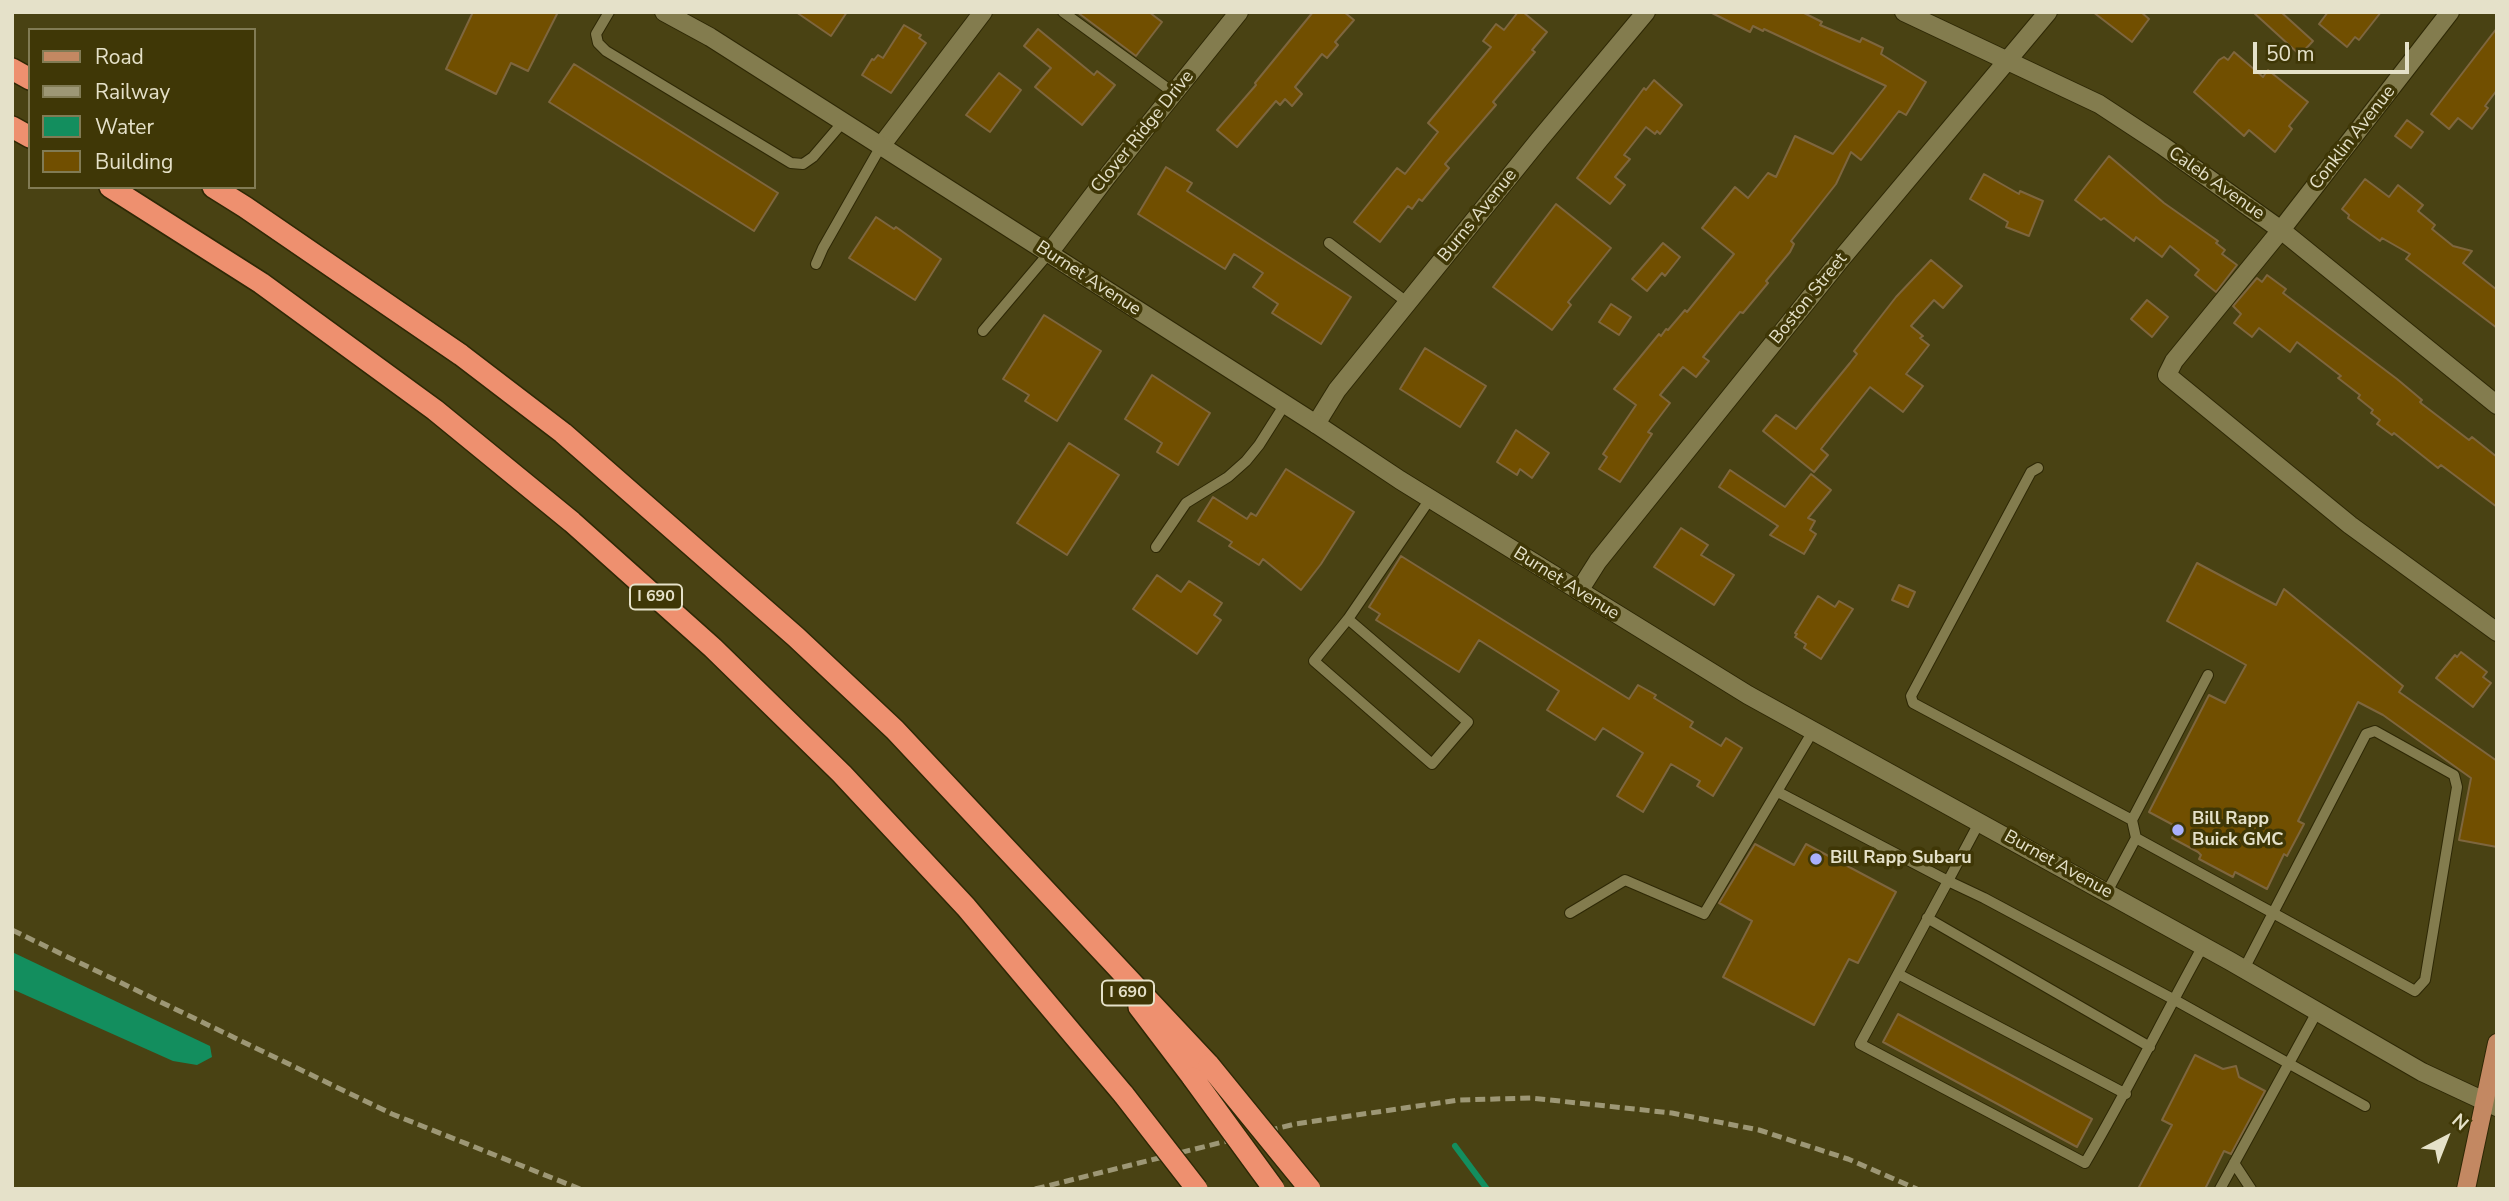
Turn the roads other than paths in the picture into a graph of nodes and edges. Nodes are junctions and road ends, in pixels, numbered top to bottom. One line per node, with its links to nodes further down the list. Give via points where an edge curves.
1 (609, 12): 14 (lane, via 596,34 606,51 791,163 803,164 813,157)
2 (664, 12): 14 (street, Burnet Avenue)
3 (984, 12): 17 (street)
4 (1063, 12): 13 (lane)
5 (1239, 12): 13 (street, Clover Ridge Drive)
6 (1646, 12): 24 (street, Burns Avenue)
7 (1904, 12): 10 (street, Caleb Avenue)
8 (2048, 12): 10 (street, Boston Street)
9 (2450, 12): 20 (street, Conklin Avenue)
10 (2008, 61): 20 (street, Caleb Avenue, via 2099,104); 32 (street, Boston Street, via 1841,259 1598,561)
11 (12, 69): 12 (highway)
12 (28, 78)
13 (1174, 93): 22 (street, Clover Ridge Drive)
14 (843, 122): 17 (street, Burnet Avenue)
15 (12, 127): 16 (highway)
16 (28, 136)
17 (881, 146): 22 (street, Burnet Avenue); 23 (lane)
18 (113, 189): 59 (highway, I 690, bridge, via 261,284 435,410 572,522 713,648 842,774 966,907)
19 (216, 189): 54 (highway, I 690, via 461,355 563,433 796,637 885,721 1064,908)
20 (2281, 230): 27 (street, Caleb Avenue); 34 (street, Conklin Avenue, via 2174,360 2167,375 2350,526)
21 (1329, 243): 24 (lane)
22 (1049, 253): 25 (lane); 26 (street, Burnet Avenue)
23 (816, 264)
24 (1408, 303): 28 (street, Burns Avenue, via 1337,390)
25 (983, 331)
26 (1285, 404): 28 (street, Burnet Avenue); 31 (lane, via 1246,461 1186,503)
27 (2497, 405)
28 (1316, 424): 30 (street, Burnet Avenue)
29 (2038, 468): 38 (lane, via 2031,472 1911,696 1913,703)
30 (1430, 499): 32 (street, Burnet Avenue); 33 (lane)
31 (1156, 547)
32 (1579, 591): 36 (street, Burnet Avenue)
33 (1348, 619): 33 (lane, via 1314,661 1432,764 1468,722)
34 (2497, 632)
35 (2208, 675): 38 (lane)
36 (1813, 731): 37 (lane); 39 (street, Burnet Avenue)
37 (1778, 793): 41 (lane); 43 (lane, via 1704,914 1625,880)
38 (2132, 820): 40 (lane)
39 (1980, 821): 41 (lane); 42 (street, Burnet Avenue)
40 (2136, 838): 42 (lane); 44 (lane)
41 (1948, 881): 45 (lane); 49 (lane)
42 (2107, 892): 46 (street, Burnet Avenue)
43 (1570, 913)
44 (2273, 913): 44 (lane, via 2415,991 2425,980 2457,787 2454,775 2375,731 2366,734); 47 (lane)
45 (1927, 918): 48 (lane); 52 (lane)
46 (2203, 946): 47 (street, Burnet Avenue); 49 (lane)
47 (2244, 969): 50 (street, Burnet Avenue)
48 (1898, 974): 55 (lane); 55 (lane, via 1860,1044 2085,1163)
49 (2174, 999): 52 (lane); 53 (lane)
50 (2317, 1012): 53 (lane); 56 (street, Burnet Avenue, via 2422,1072)
51 (2497, 1043): 56 (main road)
52 (2150, 1047): 55 (lane)
53 (2290, 1064): 57 (lane); 58 (lane)
54 (1201, 1071): 60 (highway, I 690, bridge); 61 (highway, bridge)
55 (2126, 1094)
56 (2490, 1104): 64 (main road)
57 (2365, 1106)
58 (2234, 1163): 62 (lane); 63 (lane)
59 (1198, 1189)
60 (1275, 1189)
61 (1310, 1189)
62 (2220, 1189)
63 (2251, 1189)
64 (2466, 1189)

